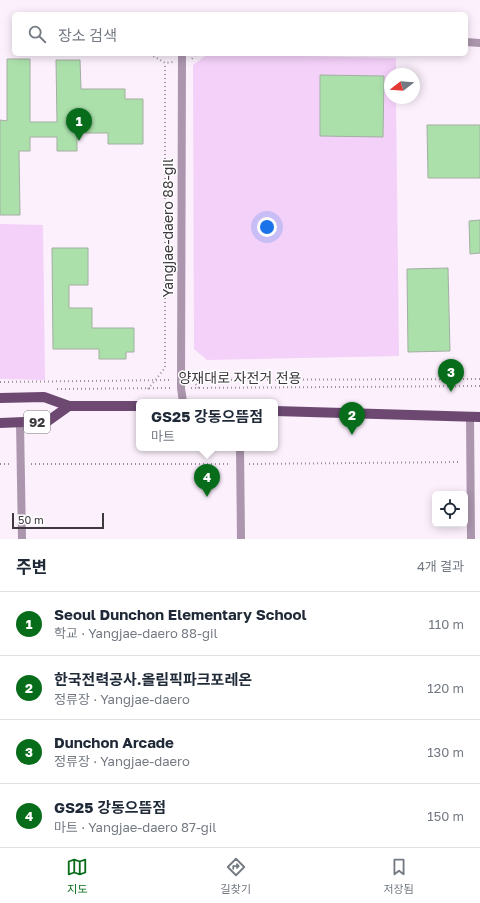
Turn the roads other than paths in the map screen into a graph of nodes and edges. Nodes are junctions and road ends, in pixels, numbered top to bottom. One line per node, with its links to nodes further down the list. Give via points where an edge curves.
1 (468, 42): 2 (street)
2 (480, 43)
3 (182, 56): 5 (street, Yangjae-daero 88-gil)
4 (0, 398): 6 (main road, 92, via 44,397)
5 (183, 399)
6 (69, 406): 7 (main road, 92); 11 (main road, 92, via 48,421)
7 (136, 406)
8 (278, 410): 9 (main road)
9 (475, 417): 15 (street)
10 (0, 423): 11 (main road, 92)
11 (20, 423): 13 (street)
12 (240, 451): 14 (street)
13 (22, 539)
14 (241, 539)
15 (471, 539)

